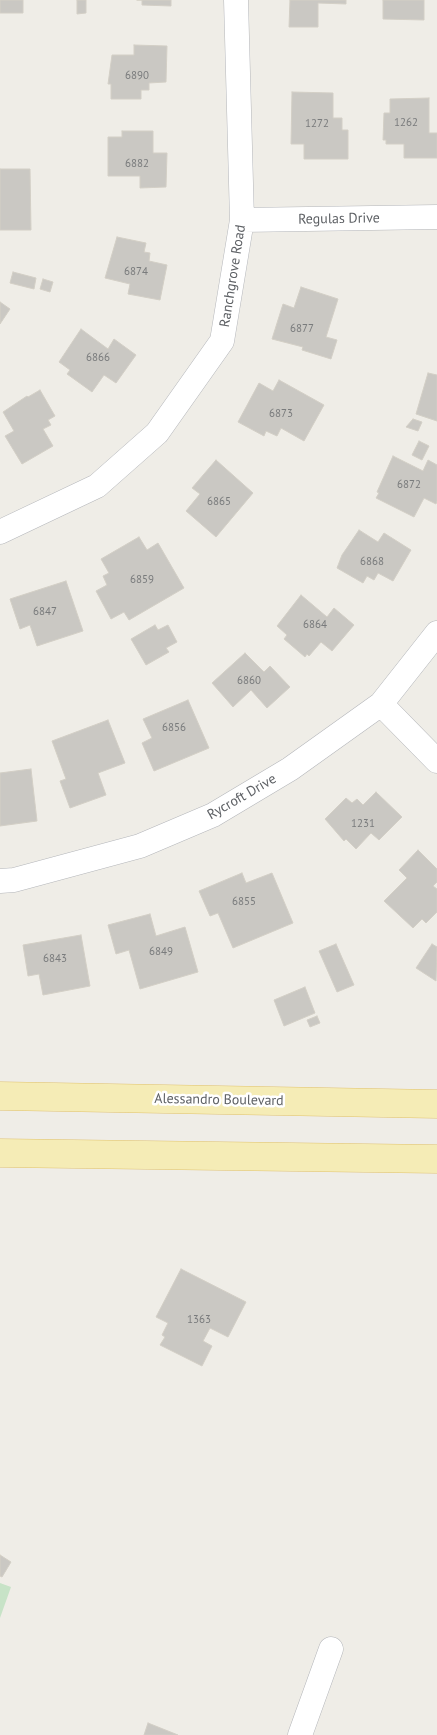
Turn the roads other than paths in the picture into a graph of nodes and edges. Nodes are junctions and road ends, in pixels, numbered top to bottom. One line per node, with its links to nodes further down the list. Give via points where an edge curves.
1 (236, 0): 3 (street, Ranchgrove Road)
2 (437, 217): 3 (street, Regulas Drive)
3 (242, 220): 4 (street, Ranchgrove Road, via 222,341 157,433 97,486)
4 (0, 532)
5 (437, 632): 6 (street, Rycroft Drive)
6 (381, 704): 7 (street); 8 (street, Rycroft Drive, via 290,769 213,815 140,846)
7 (437, 761)
8 (0, 881)
9 (0, 1096): 10 (main road, Alessandro Boulevard)
10 (437, 1104)
11 (0, 1152): 12 (main road)
12 (437, 1159)
13 (331, 1649): 14 (street)
14 (300, 1735)

